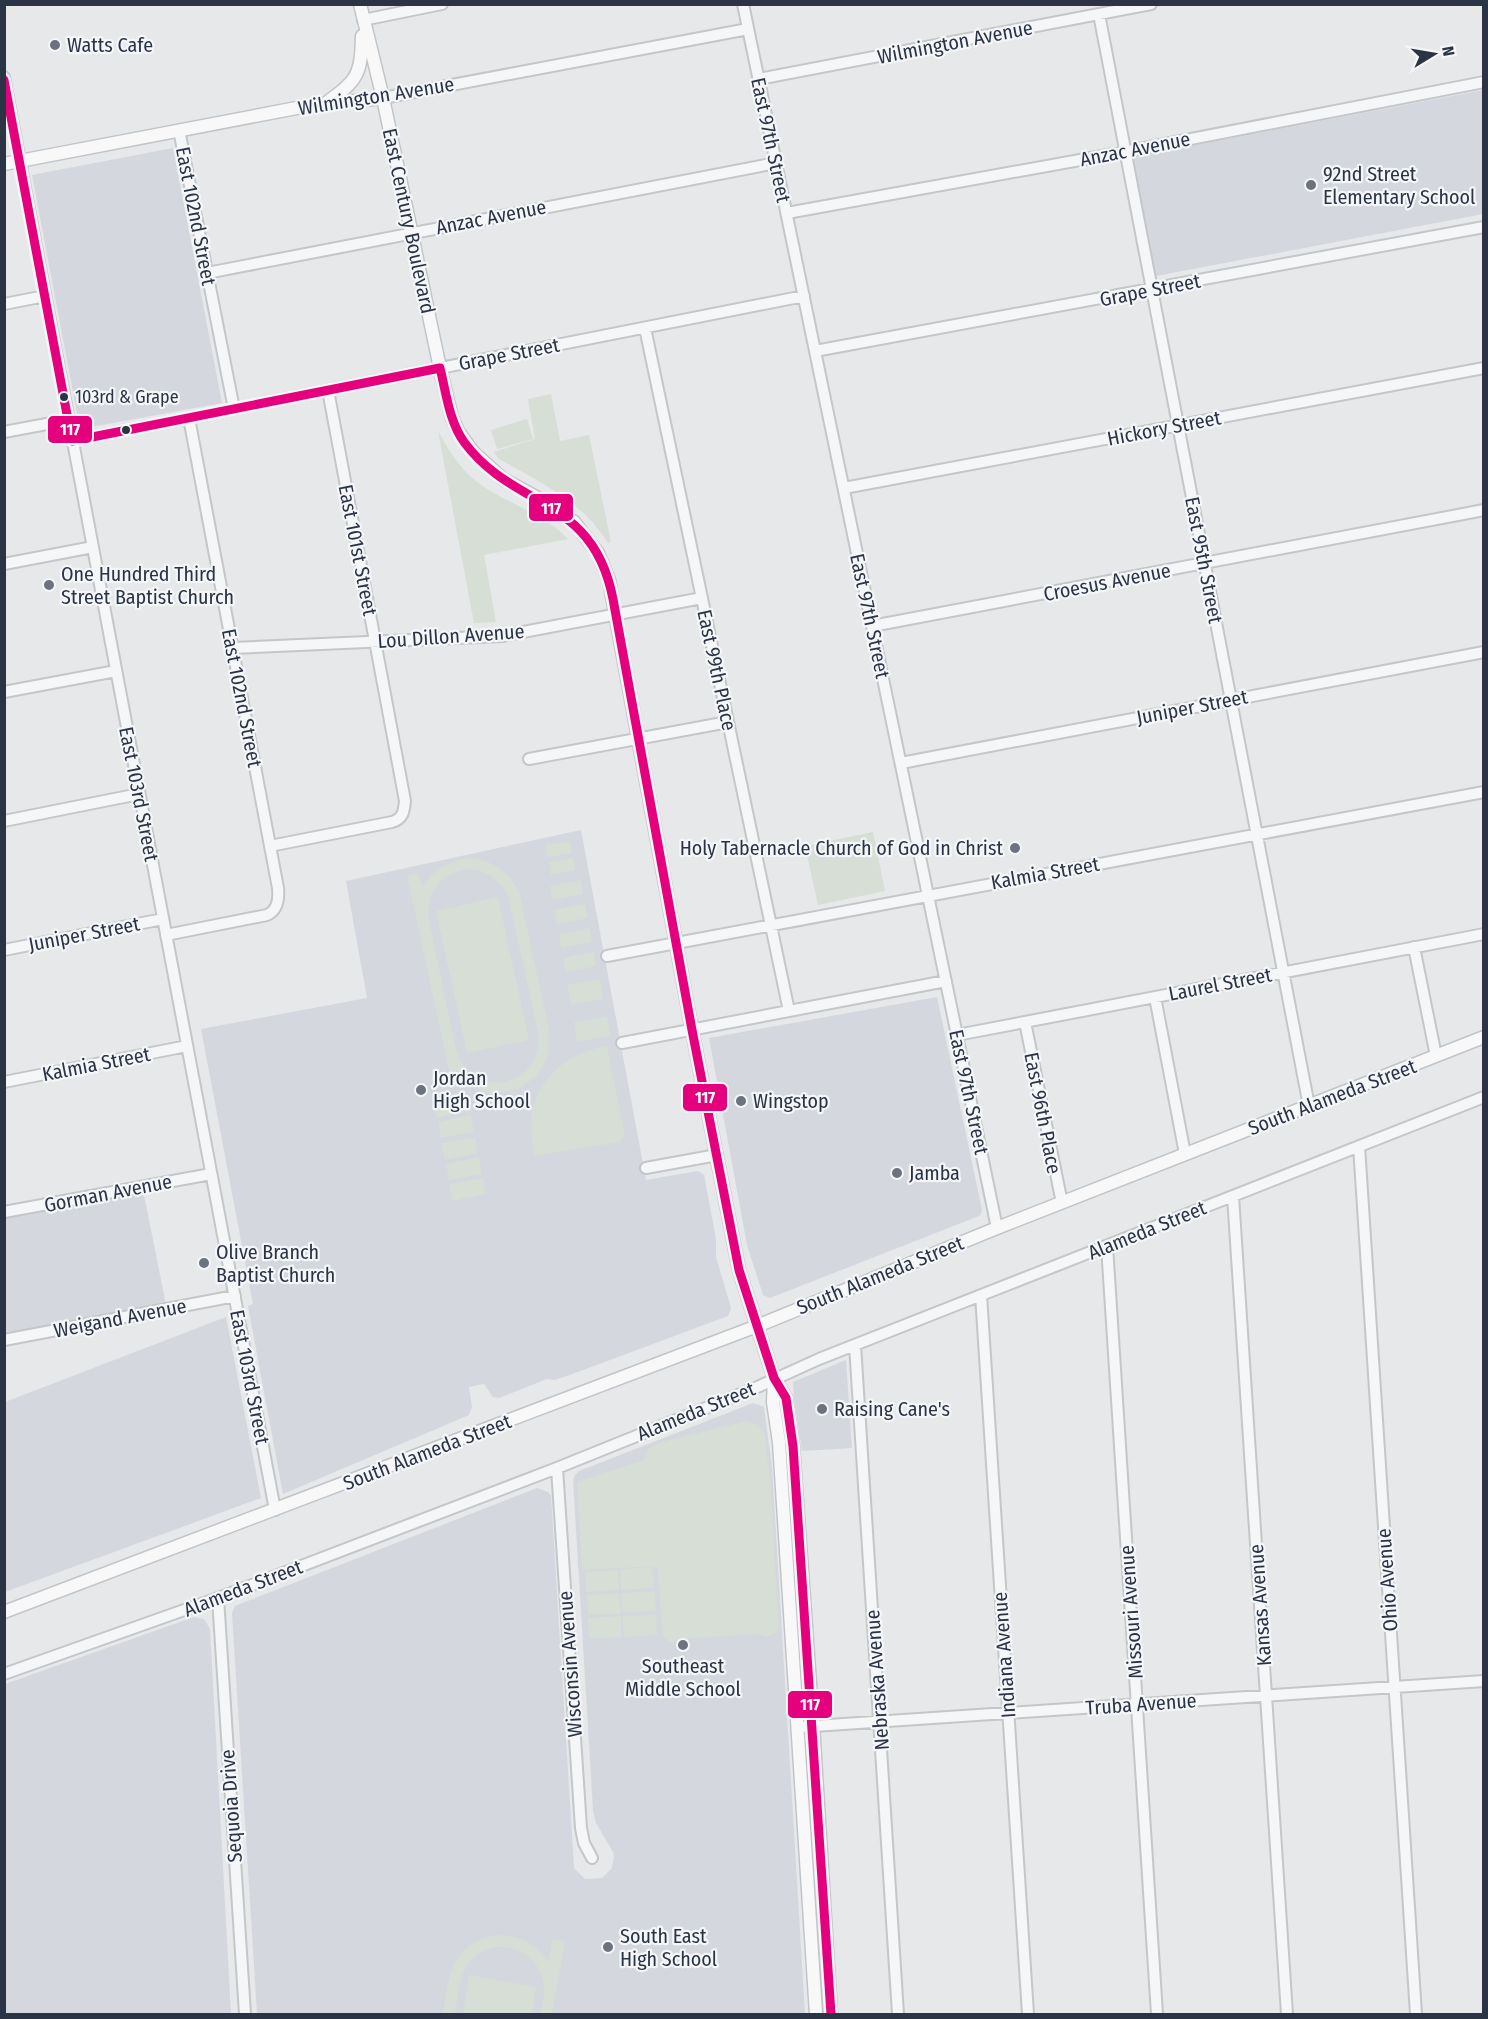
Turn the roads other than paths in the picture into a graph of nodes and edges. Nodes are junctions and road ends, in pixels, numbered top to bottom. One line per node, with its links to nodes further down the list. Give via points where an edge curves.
1 (360, 4): 6 (main road, East Century Boulevard)
2 (442, 4): 6 (street)
3 (743, 4): 7 (street, East 97th Street)
4 (1150, 4): 5 (street, Wilmington Avenue)
5 (1099, 14): 9 (street, Wilmington Avenue); 14 (street, East 95th Street)
6 (363, 20): 11 (main road, East Century Boulevard); 12 (main road, via 362,57 356,79)
7 (748, 29): 9 (street, East 97th Street); 11 (street, Wilmington Avenue)
8 (4, 77): 15 (street, East 103rd Street)
9 (759, 79): 16 (street, East 97th Street)
10 (1484, 82): 14 (street, Anzac Avenue)
11 (383, 98): 12 (main road, Wilmington Avenue); 20 (main road, East Century Boulevard)
12 (325, 104): 13 (main road, Wilmington Avenue)
13 (179, 130): 15 (main road, Wilmington Avenue); 21 (street, East 102nd Street)
14 (1124, 152): 18 (street, Anzac Avenue); 22 (street, East 95th Street)
15 (19, 162): 17 (main road, Wilmington Avenue); 23 (street, East 103rd Street)
16 (776, 163): 18 (street, East 97th Street); 20 (street, Anzac Avenue)
17 (4, 164)
18 (786, 213): 24 (street, East 97th Street)
19 (1484, 227): 22 (street, Grape Street)
20 (410, 233): 21 (street, Anzac Avenue); 28 (main road, East Century Boulevard)
21 (207, 273): 31 (street, East 102nd Street)
22 (1151, 290): 27 (street, Grape Street); 34 (street, East 95th Street)
23 (45, 296): 25 (street); 33 (street, East 103rd Street)
24 (804, 296): 26 (street, Grape Street); 27 (street, East 97th Street)
25 (4, 304)
26 (645, 328): 28 (street, Grape Street); 42 (street, East 99th Place)
27 (815, 351): 37 (street, East 97th Street)
28 (440, 368): 30 (street, Grape Street); 43 (main road, East Century Boulevard, via 452,418 464,442 503,479 561,512 586,535 604,565)
29 (1484, 368): 34 (street, Hickory Street)
30 (328, 390): 31 (street, Grape Street); 45 (street, East 101st Street)
31 (234, 409): 32 (street, Grape Street)
32 (189, 418): 36 (street, Grape Street); 46 (street, East 102nd Street)
33 (68, 420): 35 (street); 36 (street, East 103rd Street)
34 (1178, 425): 37 (street, Hickory Street); 41 (street, East 95th Street)
35 (4, 432)
36 (72, 441): 39 (street, East 103rd Street)
37 (844, 488): 44 (street, East 97th Street)
38 (1484, 510): 41 (street, Croesus Avenue)
39 (93, 548): 40 (street); 48 (street, East 103rd Street)
40 (4, 564)
41 (1204, 564): 44 (street, Croesus Avenue); 50 (street, East 95th Street)
42 (702, 598): 43 (street, Lou Dillon Avenue); 51 (street, East 99th Place)
43 (616, 615): 45 (street, Lou Dillon Avenue, via 502,636); 52 (main road, East Century Boulevard)
44 (872, 626): 54 (street, East 97th Street)
45 (375, 642): 46 (street, Lou Dillon Avenue); 59 (street, East 101st Street, via 405,801 402,816 392,822)
46 (233, 648): 59 (street, East 102nd Street)
47 (1484, 652): 50 (street, Juniper Street)
48 (116, 670): 49 (street); 56 (street, East 103rd Street)
49 (4, 692)
50 (1232, 700): 54 (street, Juniper Street); 58 (street, East 95th Street)
51 (728, 722): 52 (street); 63 (street, East 99th Place)
52 (639, 739): 53 (street); 66 (main road, East Century Boulevard)
53 (529, 759)
54 (901, 763): 60 (street, East 97th Street)
55 (1484, 792): 58 (street, Kalmia Street)
56 (139, 794): 57 (street); 62 (street, East 103rd Street)
57 (4, 820)
58 (1257, 834): 60 (street, Kalmia Street); 70 (street, East 95th Street)
59 (270, 846): 61 (street, East 102nd Street, via 278,888)
60 (928, 895): 63 (street, Kalmia Street); 71 (street, East 97th Street)
61 (275, 908): 65 (street, Juniper Street, via 267,915)
62 (163, 919): 65 (street, East 103rd Street); 68 (street, Juniper Street)
63 (771, 925): 66 (street, Kalmia Street); 73 (street, East 99th Place)
64 (1484, 934): 67 (street, Laurel Street)
65 (166, 935): 79 (street, East 103rd Street)
66 (676, 943): 69 (street, Kalmia Street); 75 (main road, East Century Boulevard)
67 (1414, 947): 70 (street, Laurel Street); 80 (street)
68 (4, 950)
69 (607, 956)
70 (1283, 972): 72 (street, Laurel Street); 83 (street, East 95th Street)
71 (946, 981): 73 (street); 76 (street, East 97th Street)
72 (1155, 997): 74 (street, Laurel Street); 85 (street)
73 (789, 1011): 75 (street)
74 (1025, 1022): 76 (street, Laurel Street); 90 (street, East 96th Place)
75 (692, 1030): 78 (street); 86 (main road, East Century Boulevard)
76 (957, 1035): 92 (street, East 97th Street)
77 (1484, 1037): 80 (main road, South Alameda Street)
78 (622, 1043)
79 (187, 1046): 81 (street, Kalmia Street); 88 (street, East 103rd Street)
80 (1436, 1056): 83 (main road, South Alameda Street)
81 (4, 1082)
82 (1484, 1097): 84 (street, Alameda Street)
83 (1309, 1106): 85 (main road, South Alameda Street)
84 (1359, 1146): 89 (street, Alameda Street); 106 (street, Ohio Avenue)
85 (1185, 1154): 90 (main road, South Alameda Street)
86 (717, 1155): 87 (street); 96 (main road, East Century Boulevard, via 739,1270)
87 (646, 1168)
88 (211, 1174): 91 (street, Gorman Avenue); 94 (street, East 103rd Street)
89 (1233, 1196): 93 (street, Alameda Street); 107 (street, Kansas Avenue)
90 (1062, 1203): 92 (main road, South Alameda Street)
91 (4, 1212)
92 (997, 1227): 96 (main road, South Alameda Street)
93 (1107, 1246): 95 (street, Alameda Street); 108 (street, Missouri Avenue)
94 (235, 1296): 97 (street, Weigand Avenue); 101 (street, East 103rd Street)
95 (981, 1296): 98 (street, Alameda Street); 109 (street, Indiana Avenue)
96 (759, 1330): 99 (main road, East Century Boulevard); 101 (main road, South Alameda Street)
97 (4, 1340)
98 (855, 1345): 99 (street, Alameda Street); 110 (street, Nebraska Avenue)
99 (774, 1378): 100 (street, Alameda Street); 111 (main road, via 786,1398 792,1440); 112 (main road)
100 (557, 1468): 102 (street, Alameda Street); 113 (street, Wisconsin Avenue, via 580,1820)
101 (275, 1510): 103 (main road)
102 (218, 1598): 104 (street, Alameda Street); 114 (street, Sequoia Drive)
103 (4, 1612)
104 (4, 1674)
105 (1484, 1681): 106 (street, Truba Avenue)
106 (1394, 1687): 107 (street, Truba Avenue); 121 (street, Ohio Avenue)
107 (1266, 1696): 108 (street, Truba Avenue); 120 (street, Kansas Avenue)
108 (1136, 1704): 109 (street, Truba Avenue); 119 (street, Missouri Avenue)
109 (1008, 1713): 110 (street, Truba Avenue); 118 (street, Indiana Avenue)
110 (879, 1721): 111 (street, Truba Avenue); 117 (street, Nebraska Avenue)
111 (813, 1725): 112 (street, Truba Avenue); 116 (main road)
112 (799, 1727): 115 (main road)
113 (592, 1858)
114 (245, 2014)
115 (816, 2014)
116 (831, 2014)
117 (898, 2014)
118 (1028, 2014)
119 (1157, 2014)
120 (1287, 2014)
121 (1416, 2014)

